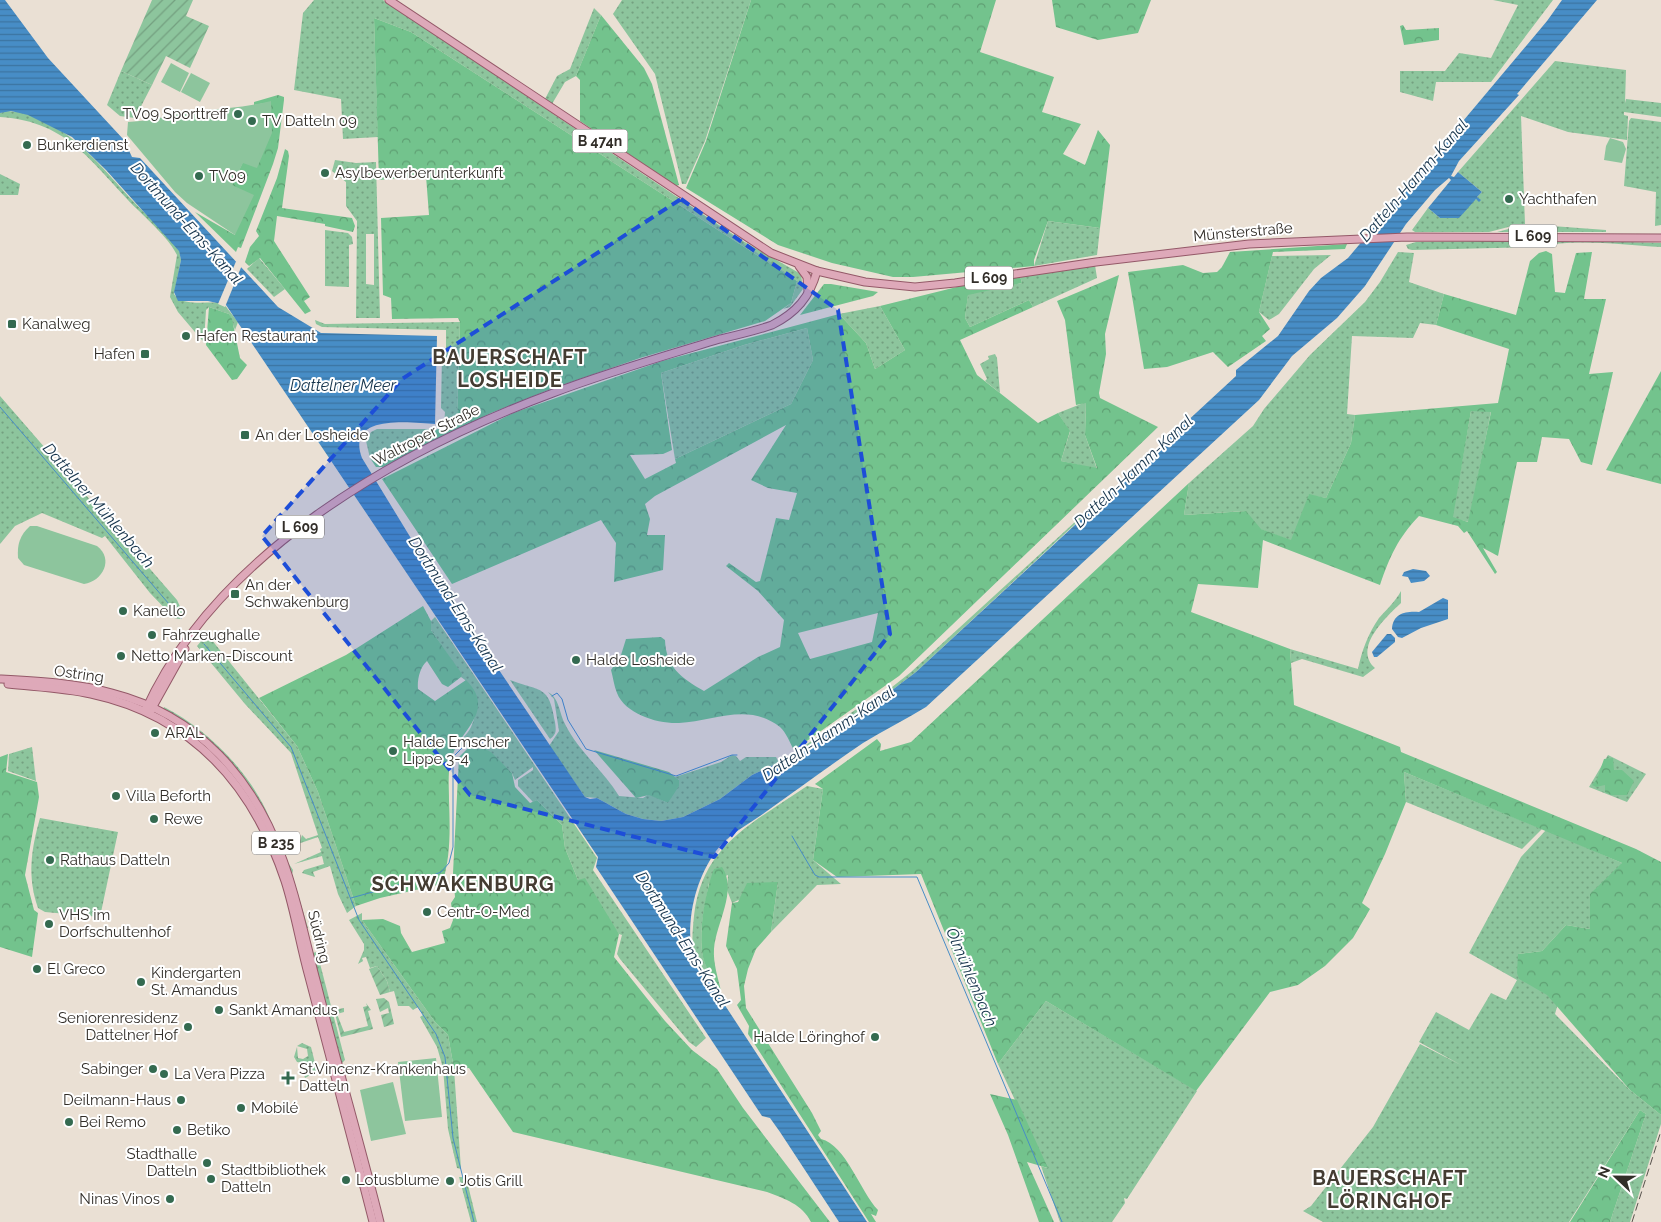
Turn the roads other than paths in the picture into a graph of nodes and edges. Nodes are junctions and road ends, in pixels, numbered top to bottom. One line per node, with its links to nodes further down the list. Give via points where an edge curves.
1 (389, 0): 3 (main road, B 474n, via 715,217 771,253)
2 (1661, 238): 4 (main road, Münsterstraße / L 609, via 1406,237 1220,246 915,287 885,285)
3 (797, 264): 4 (main road, B 474n); 5 (main road, via 807,277)
4 (817, 271): 5 (main road, Waltroper Straße / L 609)
5 (808, 294): 8 (main road, Waltroper Straße / L 609, via 797,310 772,325 554,392 472,426 381,472 297,530 258,564 213,610 173,658)
6 (0, 679): 8 (main road, Ostring / B 235, via 90,688)
7 (0, 684): 8 (main road, Ostring / B 235, via 90,694)
8 (149, 709): 9 (main road, Südring / B 235, via 220,764 250,803 266,833 285,882); 10 (main road, Südring / B 235, via 192,731 226,760 251,792 274,838 294,894)
9 (373, 1222)
10 (380, 1222)

